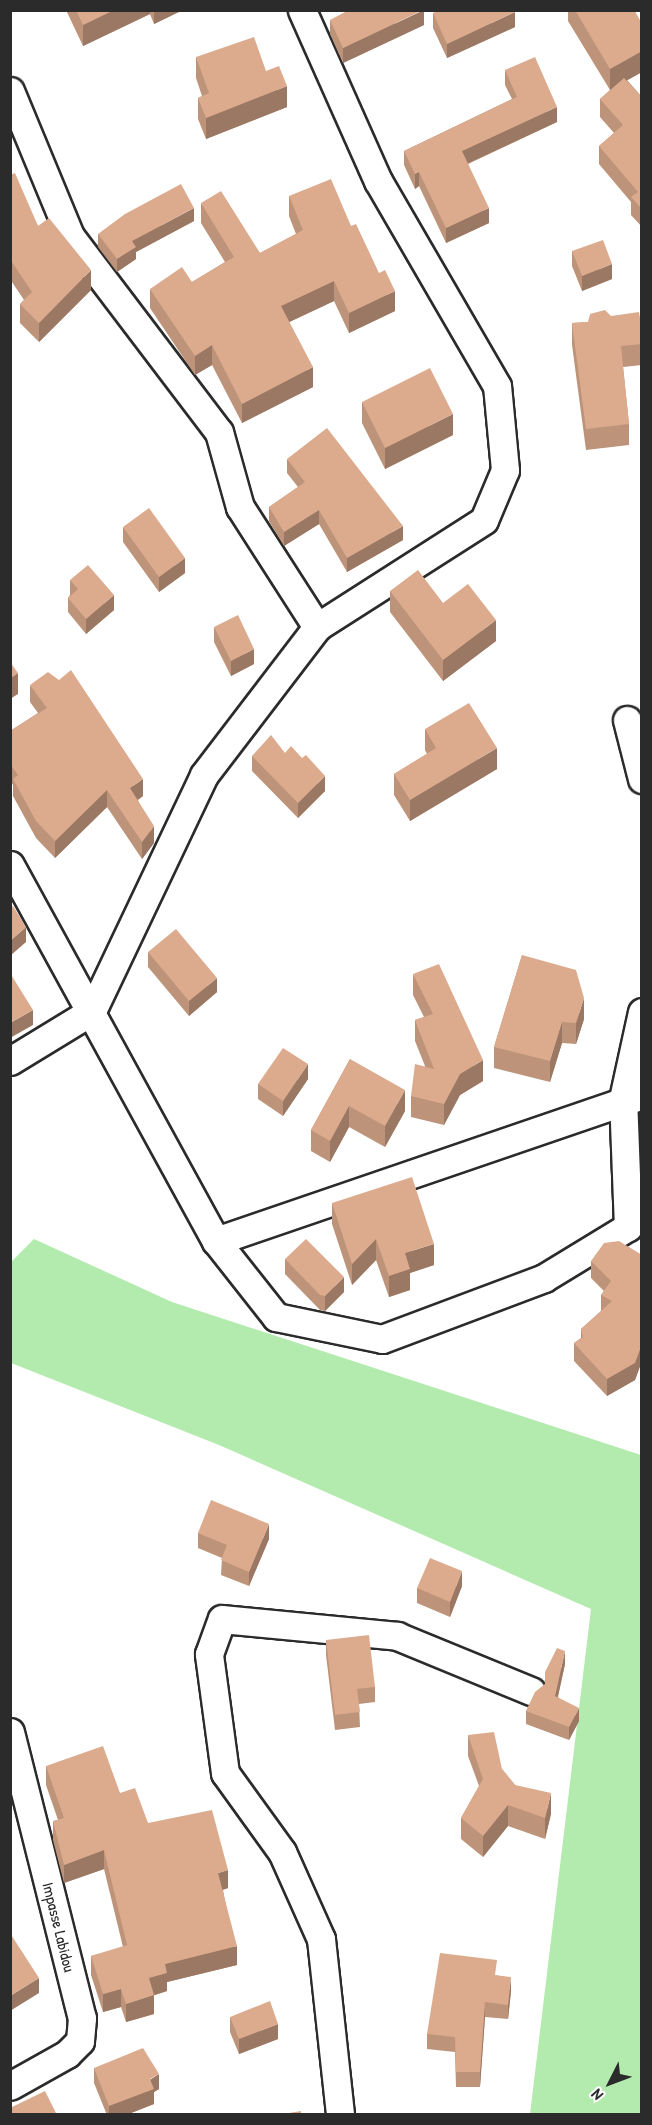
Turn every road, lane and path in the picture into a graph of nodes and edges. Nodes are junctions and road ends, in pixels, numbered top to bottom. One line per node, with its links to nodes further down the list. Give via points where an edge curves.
1 (302, 10): 3 (street, via 378,181 498,386 505,470 484,520)
2 (10, 91): 3 (street, via 70,236 219,432 240,507)
3 (317, 627): 7 (street, via 204,775)
4 (627, 720): 5 (street)
5 (642, 779)
6 (10, 865): 7 (street)
7 (92, 1011): 9 (street); 11 (street)
8 (642, 1012): 10 (street)
9 (10, 1061)
10 (632, 1097): 11 (street); 11 (street, via 628,1227 544,1278 382,1339 276,1317)
11 (216, 1241)
12 (531, 1691): 15 (street, via 397,1636 222,1618 209,1654 225,1773 282,1852 321,1939)
13 (10, 1732): 14 (street, Impasse Labidou, via 82,2018 80,2041 68,2054)
14 (10, 2085)
15 (340, 2115)

